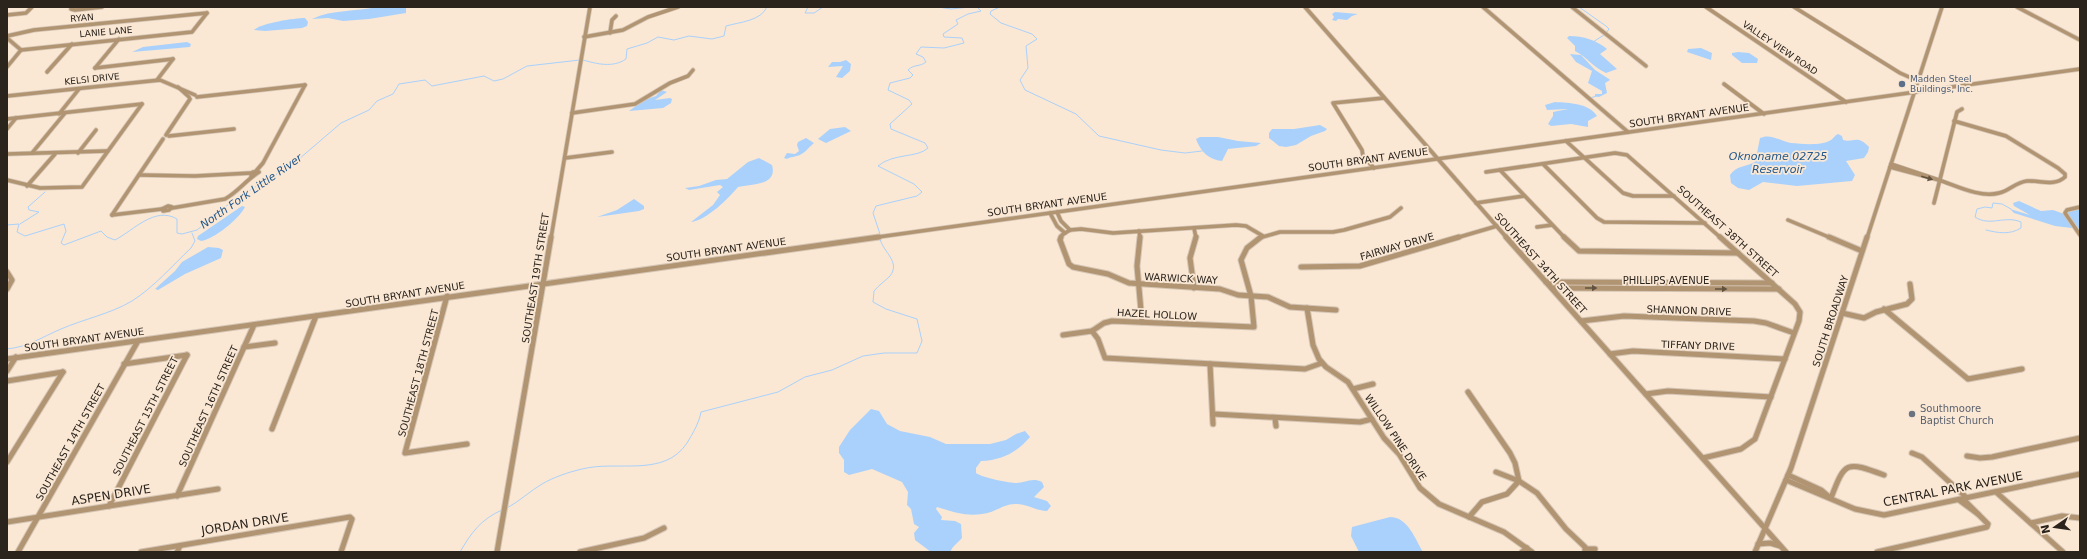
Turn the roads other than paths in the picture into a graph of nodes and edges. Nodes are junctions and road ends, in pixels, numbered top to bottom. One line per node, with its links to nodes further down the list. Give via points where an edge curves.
1 (32, 7): 13 (street, via 26,13)
2 (102, 7): 12 (street)
3 (590, 7): 17 (street, SOUTHEAST 19TH STREET)
4 (678, 7): 16 (street)
5 (1305, 7): 37 (street, SOUTHEAST 34TH STREET)
6 (1483, 7): 50 (street)
7 (1572, 7): 23 (street)
8 (1706, 7): 38 (street, VALLEY VIEW ROAD)
9 (1794, 7): 29 (street, via 1900,73)
10 (1942, 7): 29 (street, SOUTH BROADWAY)
11 (2017, 7): 20 (street)
12 (71, 8)
13 (7, 15)
14 (616, 16): 16 (street, via 612,20)
15 (192, 32): 18 (street, RYAN, via 207,13 34,30); 19 (street, LANIE LANE)
16 (610, 33): 17 (street)
17 (585, 35): 41 (street, SOUTHEAST 19TH STREET)
18 (7, 37): 22 (street)
19 (119, 39): 21 (street, LANIE LANE); 28 (street, via 95,68 173,59)
20 (2080, 40)
21 (72, 44): 22 (street, LANIE LANE); 27 (street)
22 (21, 50): 24 (street)
23 (1646, 66)
24 (7, 67)
25 (2080, 69): 33 (street, SOUTH BRYANT AVENUE)
26 (693, 70): 41 (street, via 690,75 670,83 635,104)
27 (47, 72)
28 (157, 80): 31 (street, KELSI DRIVE); 32 (street, KELSI DRIVE)
29 (1918, 81): 33 (street, SOUTH BROADWAY)
30 (1724, 84): 43 (street)
31 (178, 87): 35 (street, KELSI DRIVE); 36 (street, KELSI DRIVE)
32 (79, 89): 34 (street, KELSI DRIVE); 42 (street)
33 (1914, 92): 38 (street, SOUTH BRYANT AVENUE); 64 (street, SOUTH BROADWAY)
34 (7, 96)
35 (196, 96): 36 (street); 69 (street, via 305,85 263,163 256,171 258,173)
36 (190, 98): 51 (street)
37 (1384, 98): 62 (street, SOUTHEAST 34TH STREET); 65 (street, via 1333,103 1362,150 1363,156)
38 (1846, 102): 43 (street, SOUTH BRYANT AVENUE)
39 (1962, 109): 46 (street, via 1957,112)
40 (65, 113): 42 (street); 53 (street, via 142,104); 57 (street)
41 (572, 113): 60 (street, SOUTHEAST 19TH STREET)
42 (59, 114): 44 (street)
43 (1764, 114): 50 (street, SOUTH BRYANT AVENUE)
44 (16, 118): 45 (street); 47 (street)
45 (7, 119)
46 (1954, 121): 71 (street); 71 (street, via 2007,137 2058,168 2065,177 2057,182 2019,182 2003,193 1994,194)
47 (7, 129)
48 (234, 129): 51 (street)
49 (96, 130): 55 (street)
50 (1630, 132): 52 (street, SOUTH BRYANT AVENUE)
51 (166, 137): 68 (street)
52 (1566, 141): 61 (street); 62 (street, SOUTH BRYANT AVENUE)
53 (107, 151): 55 (street); 72 (street, via 82,187 46,189)
54 (612, 152): 60 (street)
55 (78, 153): 58 (street)
56 (9, 154): 57 (street); 59 (street)
57 (32, 154): 58 (street)
58 (55, 154): 72 (street)
59 (7, 157)
60 (564, 158): 97 (street, SOUTHEAST 19TH STREET)
61 (1585, 158): 63 (street); 74 (street, via 1625,194); 74 (street, SOUTHEAST 38TH STREET, via 1623,153)
62 (1437, 159): 65 (street, SOUTH BRYANT AVENUE); 75 (street, SOUTHEAST 34TH STREET)
63 (1543, 164): 66 (street); 82 (street, via 1604,222)
64 (1890, 166): 71 (street); 92 (street, SOUTH BROADWAY)
65 (1374, 168): 79 (street, SOUTH BRYANT AVENUE)
66 (1500, 170): 67 (street); 73 (street)
67 (1486, 172)
68 (139, 175): 69 (street, via 192,176 235,172); 69 (street, via 112,215 162,209 166,211 225,199 233,195)
69 (252, 175)
70 (7, 180): 72 (street)
71 (1939, 180): 76 (street)
72 (28, 186)
73 (1524, 196): 75 (street); 83 (street)
74 (1674, 196): 82 (street, SOUTHEAST 38TH STREET)
75 (1476, 203): 84 (street, SOUTHEAST 34TH STREET)
76 (1934, 203)
77 (2080, 207): 90 (street, via 2067,210 2065,214)
78 (1400, 208): 91 (street, via 1394,215 1340,231 1286,231)
79 (1057, 212): 80 (street, SOUTH BRYANT AVENUE); 87 (street, via 1061,221)
80 (1050, 213): 89 (street, via 1057,226); 97 (street, SOUTH BRYANT AVENUE)
81 (1788, 220): 92 (street)
82 (1705, 223): 93 (street, SOUTHEAST 38TH STREET)
83 (1552, 225): 85 (street); 93 (street, via 1577,250 1586,252)
84 (1497, 226): 94 (street, FAIRWAY DRIVE, via 1360,266); 96 (street, SOUTHEAST 34TH STREET)
85 (1537, 227)
86 (1194, 228): 88 (street); 91 (street, via 1246,226); 101 (street, via 1196,237 1190,258)
87 (1070, 230): 88 (street, via 1108,233); 89 (street)
88 (1139, 231): 100 (street, via 1141,238 1136,264)
89 (1065, 233): 100 (street, WARWICK WAY, via 1061,237 1061,244 1069,264 1073,267 1108,274)
90 (2080, 235)
91 (1263, 236): 106 (street, via 1247,248 1241,260)
92 (1862, 251): 110 (street, SOUTH BROADWAY)
93 (1738, 253): 98 (street, SOUTHEAST 38TH STREET)
94 (1301, 267)
95 (8, 273): 103 (street, via 12,280)
96 (1546, 282): 98 (street, PHILLIPS AVENUE); 102 (street, SOUTHEAST 34TH STREET)
97 (544, 283): 105 (street, SOUTH BRYANT AVENUE); 176 (street, SOUTHEAST 19TH STREET)
98 (1772, 283): 104 (street, SOUTHEAST 38TH STREET)
99 (1910, 284): 108 (street, via 1912,299 1907,304)
100 (1139, 285): 101 (street, WARWICK WAY); 113 (street)
101 (1194, 288): 106 (street, WARWICK WAY, via 1220,289)
102 (1552, 288): 104 (street, PHILLIPS AVENUE, one-way to 104); 112 (street, SOUTHEAST 34TH STREET)
103 (7, 289)
104 (1779, 289): 116 (street, SOUTHEAST 38TH STREET, via 1799,309 1800,318)
105 (447, 296): 111 (street, SOUTH BRYANT AVENUE); 143 (street, SOUTHEAST 18TH STREET, via 405,453)
106 (1251, 296): 107 (street, WARWICK WAY, via 1268,297 1290,307); 113 (street, HAZEL HOLLOW, via 1254,327)
107 (1307, 308): 109 (street, WARWICK WAY); 125 (street, via 1316,353)
108 (1884, 309): 110 (street, via 1864,318); 128 (street, via 1968,379)
109 (1336, 310)
110 (1842, 313): 151 (street, SOUTH BROADWAY)
111 (316, 316): 114 (street, SOUTH BRYANT AVENUE); 141 (street)
112 (1581, 321): 116 (street, SHANNON DRIVE, via 1624,316 1754,321); 121 (street, SOUTHEAST 34TH STREET)
113 (1142, 322): 115 (street, HAZEL HOLLOW, via 1112,320)
114 (254, 325): 118 (street, SOUTH BRYANT AVENUE); 120 (street, SOUTHEAST 16TH STREET)
115 (1092, 330): 117 (street, HAZEL HOLLOW); 127 (street, via 1105,358)
116 (1794, 333): 124 (street)
117 (1063, 335)
118 (138, 341): 122 (street, SOUTH BRYANT AVENUE); 126 (street, SOUTHEAST 14TH STREET)
119 (275, 343): 120 (street)
120 (244, 347): 155 (street, SOUTHEAST 16TH STREET)
121 (1610, 354): 124 (street, TIFFANY DRIVE, via 1633,352); 134 (street, SOUTHEAST 34TH STREET)
122 (16, 357): 123 (street, SOUTH BRYANT AVENUE); 129 (street)
123 (7, 359)
124 (1785, 359): 135 (street)
125 (1322, 363): 127 (street, via 1305,369); 132 (street, WILLOW PINE DRIVE, via 1348,382)
126 (124, 364): 158 (street, SOUTHEAST 15TH STREET, via 187,355); 160 (street, SOUTHEAST 14TH STREET)
127 (1210, 364): 136 (street)
128 (2022, 369)
129 (7, 371)
130 (7, 381): 147 (street, via 63,372)
131 (1373, 384): 132 (street)
132 (1353, 389): 138 (street, WILLOW PINE DRIVE)
133 (1468, 392): 152 (street, via 1510,453)
134 (1646, 394): 135 (street, via 1668,391); 146 (street, SOUTHEAST 34TH STREET)
135 (1771, 397): 146 (street, via 1758,432 1751,443 1741,450)
136 (1213, 414): 137 (street); 139 (street)
137 (1275, 418): 138 (street, via 1360,422); 140 (street)
138 (1372, 419): 159 (street, WILLOW PINE DRIVE, via 1384,438 1399,454 1420,488 1431,499)
139 (1213, 424)
140 (1276, 426)
141 (272, 429)
142 (2080, 438): 145 (street, via 1992,457)
143 (467, 444)
144 (1912, 453): 157 (street, via 1922,457)
145 (1967, 456)
146 (1703, 458): 165 (street, SOUTHEAST 34TH STREET)
147 (7, 462)
148 (1496, 472): 152 (street)
149 (2080, 474): 154 (street, CENTRAL PARK AVENUE)
150 (1884, 475): 156 (street, via 1865,468 1847,469 1841,473)
151 (1787, 478): 156 (street, CENTRAL PARK AVENUE); 165 (street, SOUTH BROADWAY)
152 (1519, 481): 159 (street, via 1507,494 1482,502); 170 (street, via 1537,493)
153 (218, 489): 155 (street, ASPEN DRIVE)
154 (1996, 492): 157 (street, CENTRAL PARK AVENUE); 163 (street)
155 (177, 496): 158 (street, ASPEN DRIVE)
156 (1831, 498): 157 (street, CENTRAL PARK AVENUE, via 1855,509 1884,515)
157 (1963, 499): 180 (street, via 1970,510 1988,524 1987,528)
158 (109, 506): 160 (street, ASPEN DRIVE)
159 (1469, 516): 171 (street, WILLOW PINE DRIVE, via 1504,532)
160 (38, 518): 162 (street, ASPEN DRIVE); 172 (street, SOUTHEAST 14TH STREET)
161 (2080, 518): 163 (street, via 2062,516)
162 (7, 522)
163 (2031, 523): 181 (street)
164 (664, 528): 177 (street, via 644,538)
165 (1765, 529): 166 (street, SOUTH BROADWAY); 168 (street, SOUTHEAST 34TH STREET)
166 (1758, 544): 168 (street, via 1770,543); 178 (street, SOUTH BROADWAY)
167 (180, 546): 173 (street, JORDAN DRIVE); 174 (street); 175 (street, JORDAN DRIVE, via 352,517)
168 (1780, 546): 179 (street, SOUTHEAST 34TH STREET)
169 (1595, 549): 170 (street)
170 (1586, 550)
171 (1527, 551)
172 (18, 552)
173 (141, 552)
174 (177, 552)
175 (341, 552)
176 (497, 552)
177 (580, 552)
178 (1755, 552)
179 (1786, 552)
180 (1877, 552)
181 (2063, 552)

